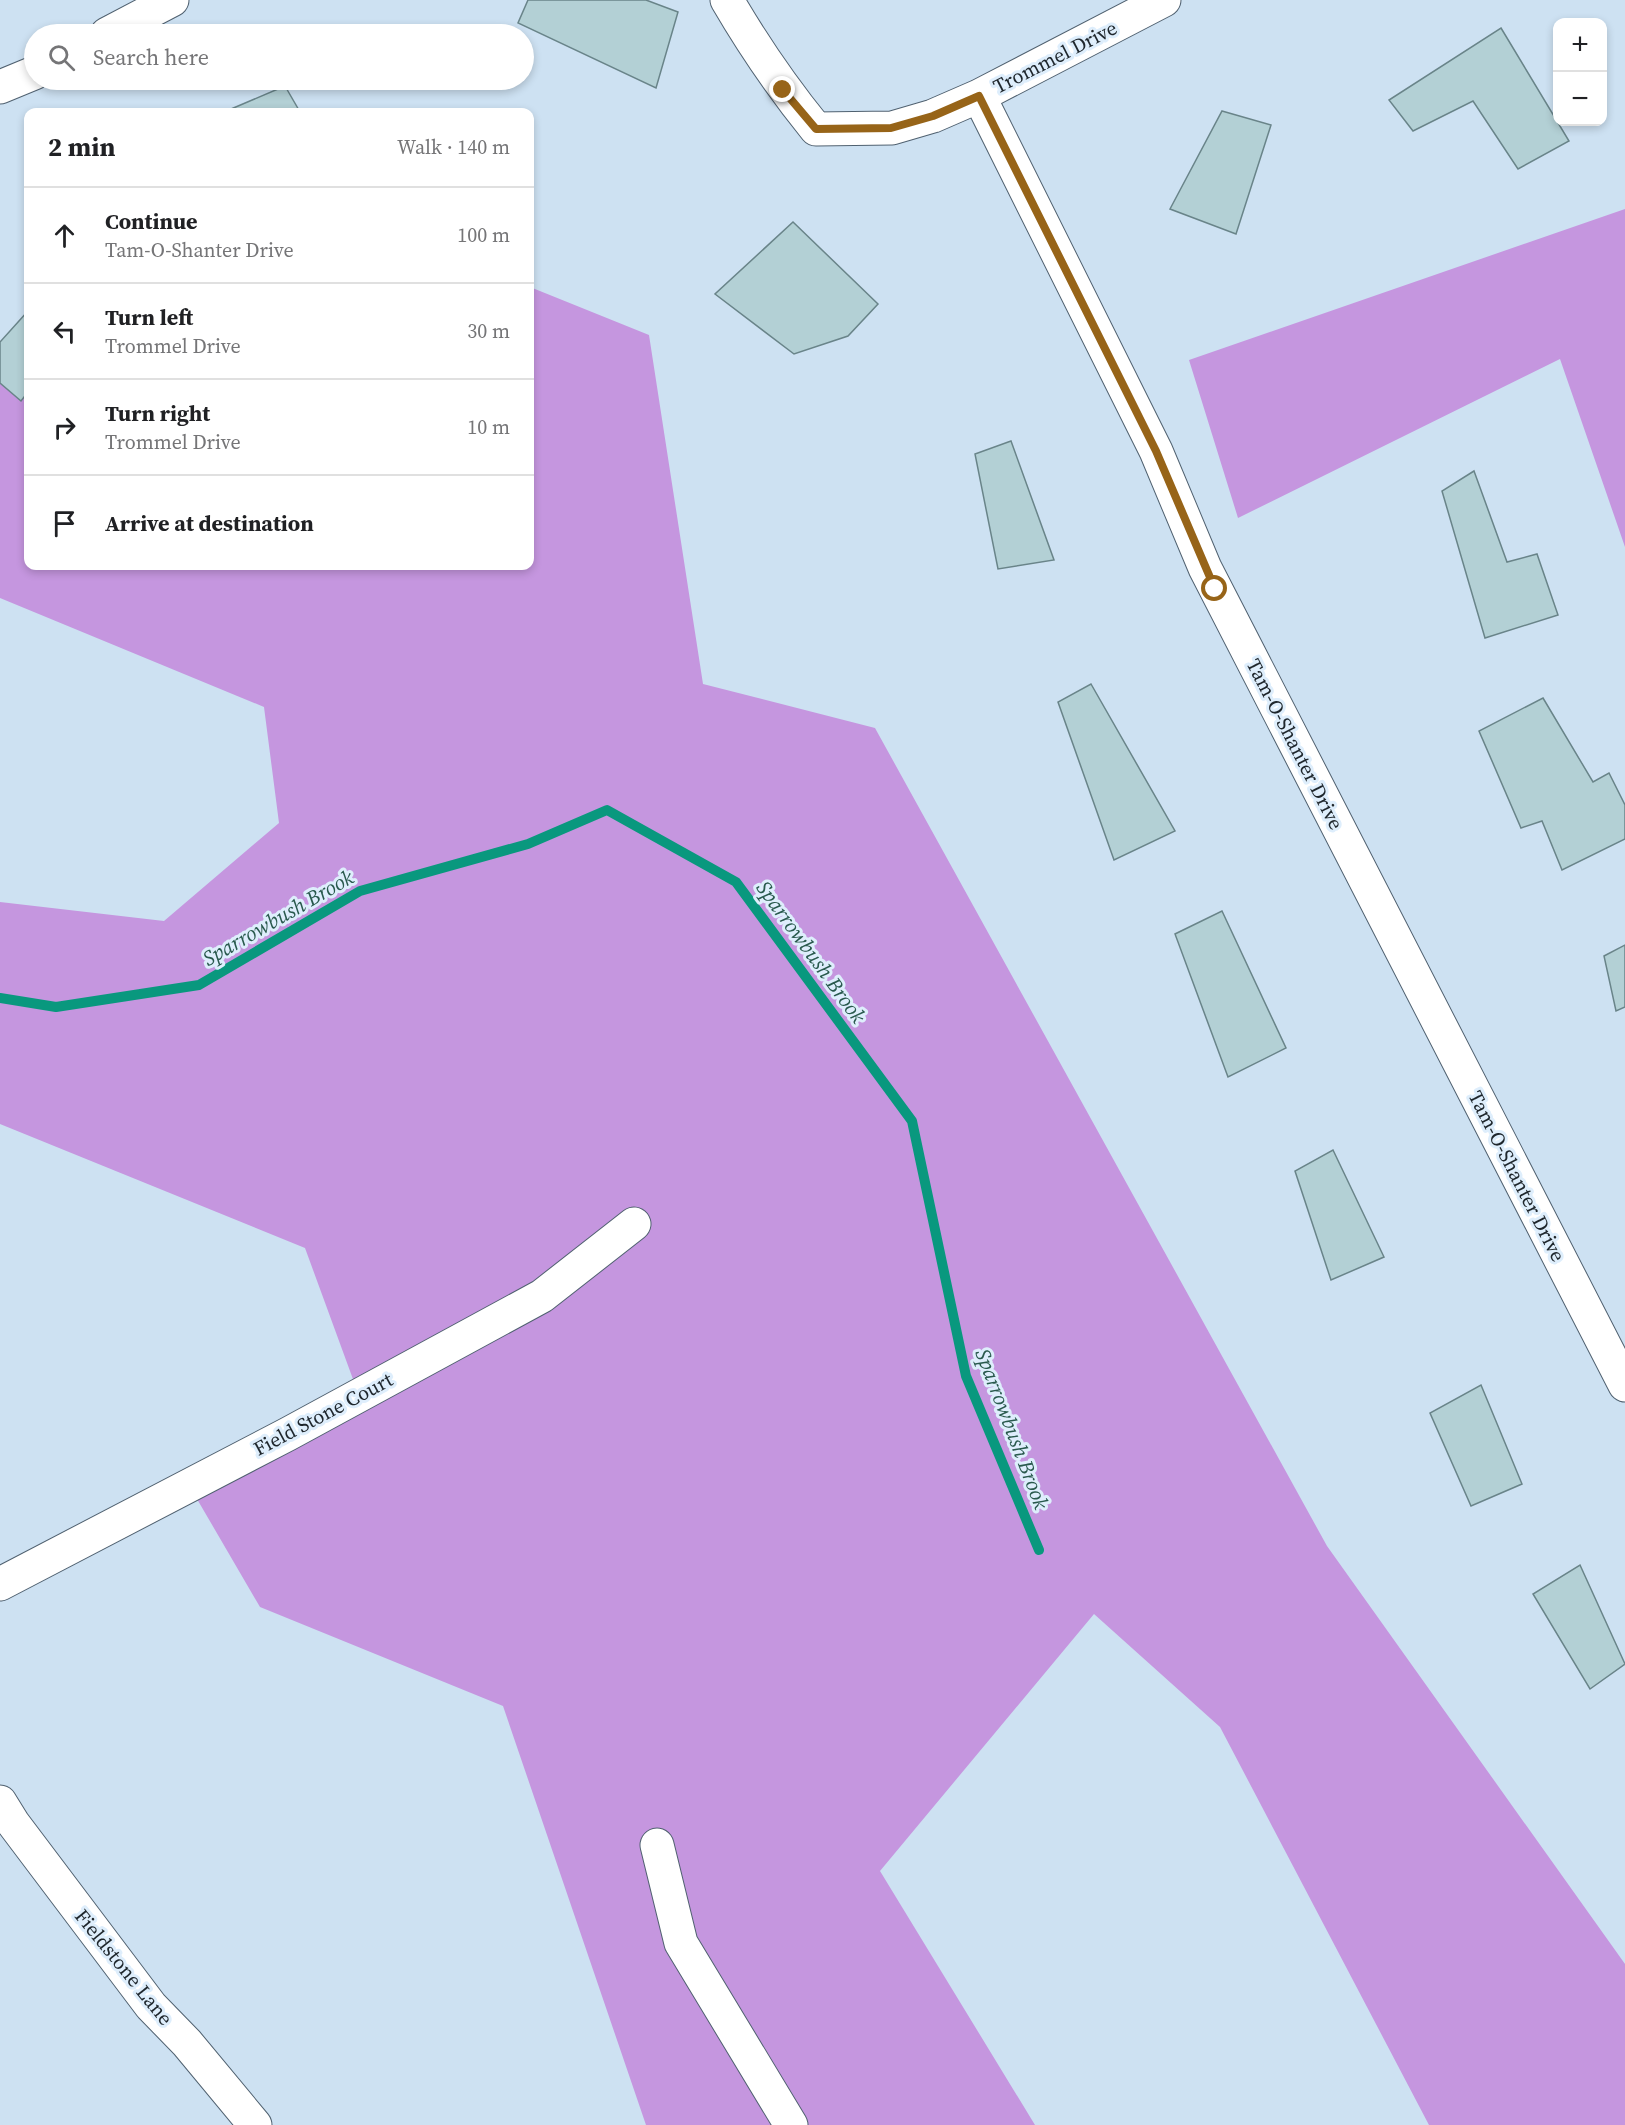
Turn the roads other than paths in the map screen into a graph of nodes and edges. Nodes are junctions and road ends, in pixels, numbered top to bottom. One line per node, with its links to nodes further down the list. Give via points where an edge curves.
1 (172, 0): 4 (street)
2 (727, 0): 7 (street, Trommel Drive, via 783,90 816,129 891,128 933,116)
3 (1164, 0): 7 (street, Trommel Drive)
4 (126, 24)
5 (24, 77): 6 (street)
6 (0, 87)
7 (979, 96): 9 (street, Tam-O-Shanter Drive, via 1156,451 1205,568)
8 (634, 1224): 10 (street, Field Stone Court, via 542,1296)
9 (1625, 1385)
10 (0, 1584)
11 (0, 1802): 13 (street, Fieldstone Lane, via 151,2006)
12 (657, 1845): 14 (street, via 681,1943)
13 (255, 2125)
14 (791, 2125)

